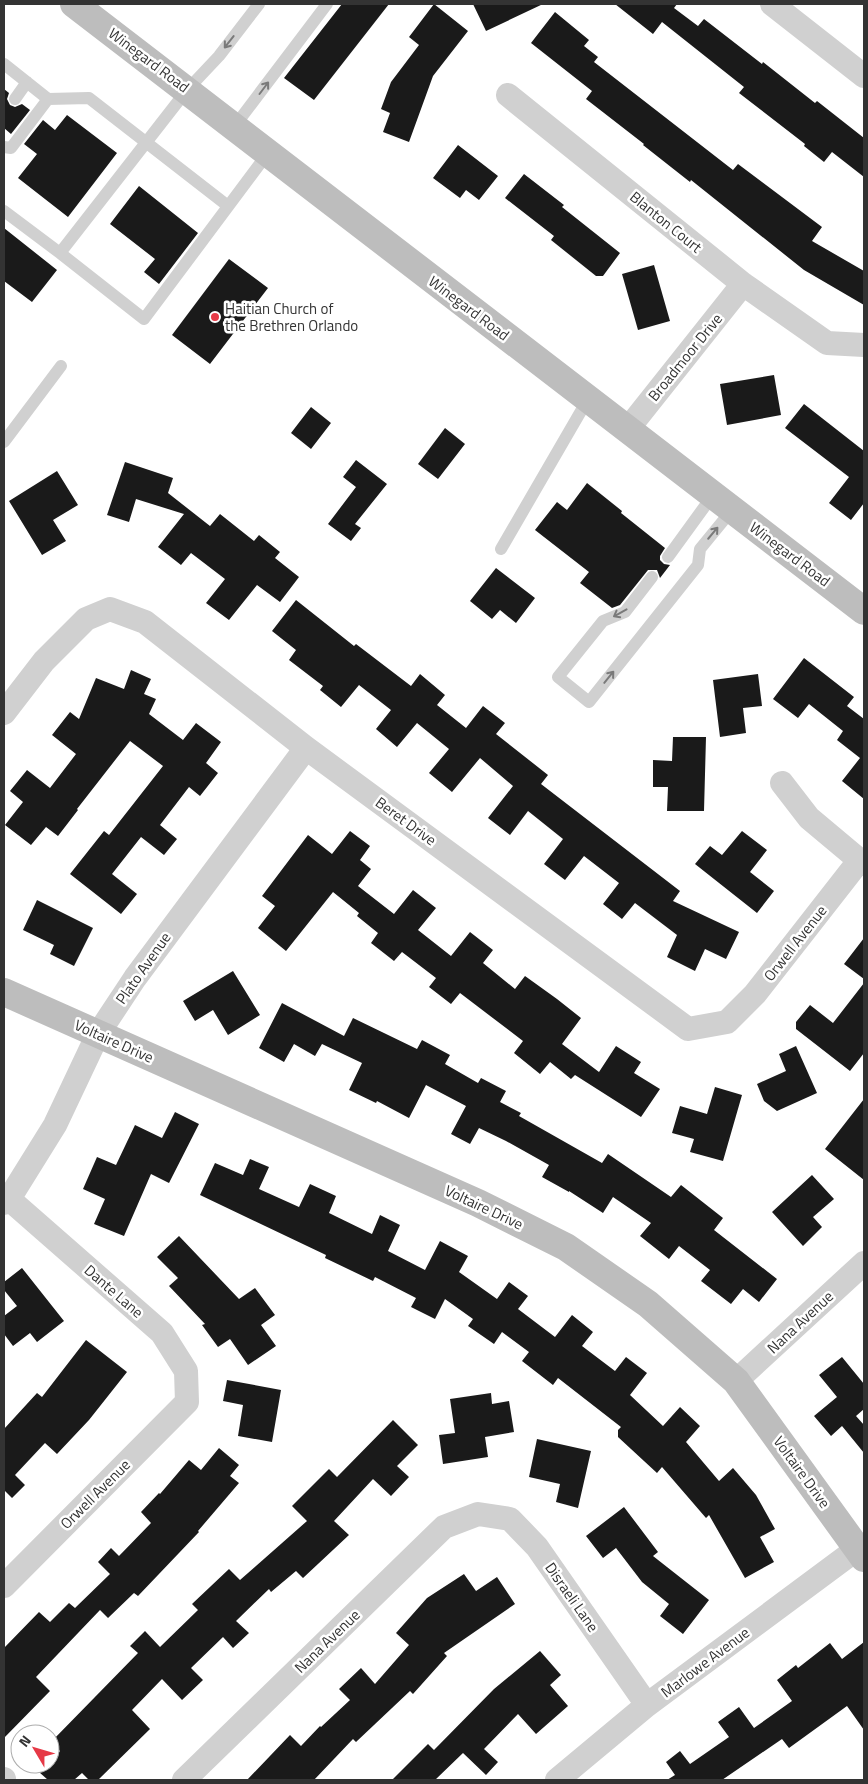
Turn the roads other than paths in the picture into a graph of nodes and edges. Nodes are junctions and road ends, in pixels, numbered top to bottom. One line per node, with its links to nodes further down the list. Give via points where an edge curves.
1 (74, 4): 8 (street, Winegard Road)
2 (259, 4): 8 (lane, one-way to 8)
3 (327, 4): 12 (lane, one-way to 3)
4 (772, 4): 6 (street)
5 (5, 68): 7 (lane)
6 (864, 76)
7 (27, 82): 10 (lane); 11 (lane)
8 (188, 90): 12 (street, Winegard Road); 13 (lane)
9 (508, 95): 19 (street, Blanton Court)
10 (16, 99)
11 (48, 99): 13 (lane, via 89,98); 14 (lane, via 11,148)
12 (234, 127): 15 (street, Winegard Road)
13 (146, 143): 16 (lane); 18 (lane)
14 (4, 147)
15 (268, 153): 16 (lane); 22 (street, Winegard Road)
16 (228, 206): 18 (lane, via 144,320)
17 (4, 211): 18 (lane)
18 (60, 253)
19 (743, 284): 20 (street, Blanton Court, via 827,343); 23 (street, Broadmoor Drive)
20 (864, 346)
21 (61, 366): 24 (lane)
22 (588, 399): 23 (street, Winegard Road); 26 (lane)
23 (627, 430): 25 (street, Winegard Road)
24 (5, 438)
25 (723, 503): 27 (lane); 28 (lane, one-way to 25, via 625,612 603,621 558,677 589,702 698,566 700,549); 29 (street, Winegard Road)
26 (501, 549)
27 (668, 557)
28 (652, 577)
29 (864, 611)
30 (4, 713): 31 (street, Beret Drive, via 44,661 86,619 110,609 144,622)
31 (306, 748): 35 (street, Beret Drive, via 688,1029); 36 (street, Plato Avenue, via 135,978)
32 (782, 783): 33 (street, via 809,818)
33 (862, 862): 35 (street, Orwell Avenue, via 755,994)
34 (4, 992): 36 (street, Voltaire Drive)
35 (728, 1022)
36 (98, 1034): 37 (street, Plato Avenue, via 55,1125); 39 (street, Voltaire Drive, via 478,1203 566,1247 648,1304)
37 (6, 1201): 40 (street, Dante Lane, via 162,1333 186,1371)
38 (864, 1263): 39 (street, Nana Avenue)
39 (736, 1381): 42 (street, Voltaire Drive)
40 (187, 1402): 43 (street, Orwell Avenue)
41 (478, 1514): 44 (street, Disraeli Lane, via 510,1519 537,1547); 45 (street, Nana Avenue, via 444,1527)
42 (861, 1553): 44 (street, Marlowe Avenue)
43 (4, 1586)
44 (647, 1705): 46 (street, Marlowe Avenue)
45 (184, 1780)
46 (557, 1780)

